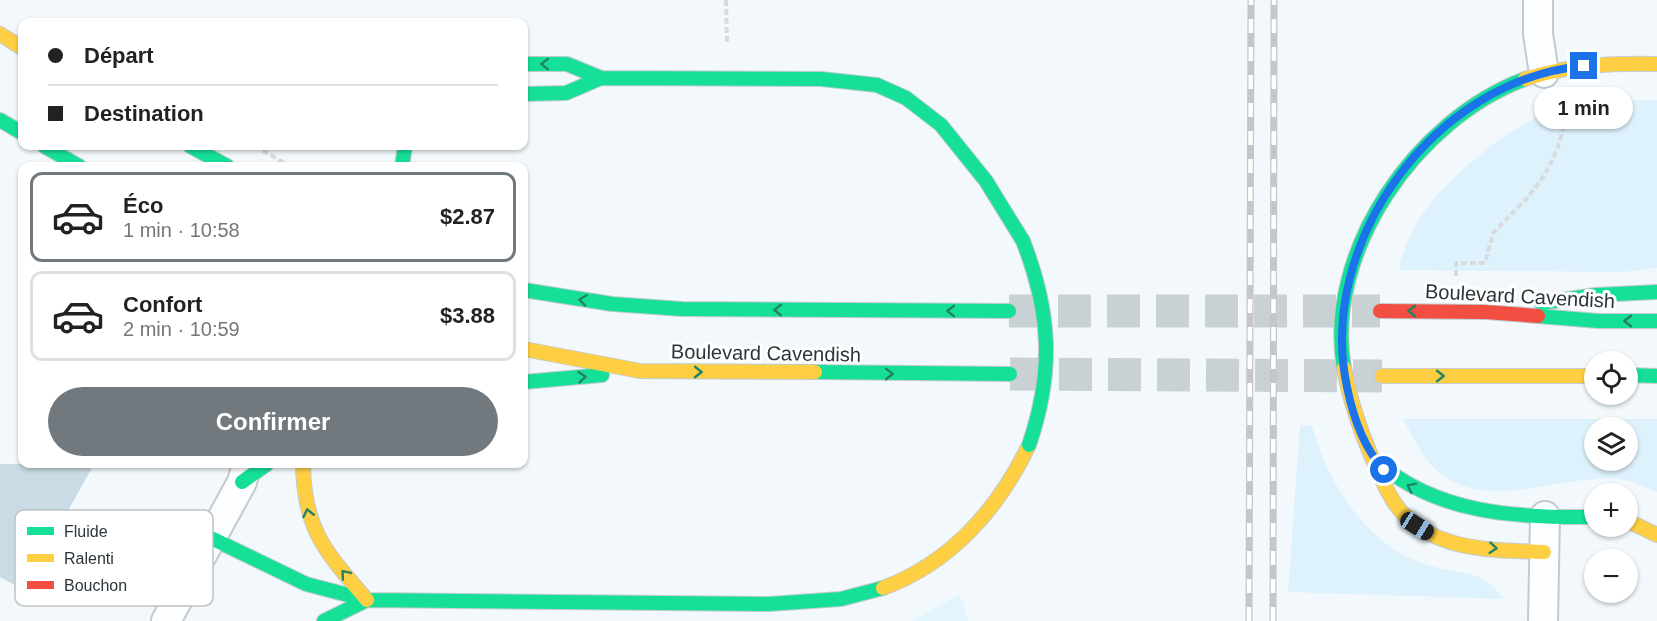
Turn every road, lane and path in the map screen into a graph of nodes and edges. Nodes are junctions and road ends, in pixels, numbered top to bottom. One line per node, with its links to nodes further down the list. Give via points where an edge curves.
1 (726, 0): 8 (path)
2 (1538, 0): 7 (street)
3 (0, 34): 4 (main road)
4 (18, 45)
5 (528, 64): 9 (main road, one-way to 5, via 567,64)
6 (1657, 64): 7 (main road, via 1619,64)
7 (1544, 73): 35 (main road, via 1500,90 1433,139 1393,183 1367,225 1347,285 1341,351 1355,415)
8 (727, 77): 9 (main road); 45 (main road, bridge, via 864,82 906,98 941,125 1000,201 1023,241 1039,283 1047,342 1042,402 1029,446 998,499 955,546 903,579 863,594 820,602)
9 (601, 78): 10 (main road, via 566,93)
10 (528, 94)
11 (1569, 106): 20 (path, via 1559,144 1540,182 1493,233 1485,262 1456,262)
12 (0, 120): 13 (main road)
13 (18, 131)
14 (51, 150): 17 (main road)
15 (197, 150): 18 (main road)
16 (261, 150): 19 (path)
17 (73, 162)
18 (220, 162)
19 (283, 162)
20 (1456, 276)
21 (528, 291): 23 (main road, one-way to 21, via 682,309 612,304)
22 (1657, 292): 25 (main road, via 1596,295)
23 (1009, 311)
24 (1380, 311): 25 (main road, Boulevard Cavendish, one-way to 24)
25 (1486, 312): 26 (main road, Boulevard Cavendish, one-way to 25, via 1598,321)
26 (1657, 321)
27 (528, 350): 28 (main road, Boulevard Cavendish)
28 (640, 371): 29 (main road, Boulevard Cavendish, one-way to 29); 34 (main road, one-way to 28)
29 (1010, 374)
30 (1638, 375): 33 (main road)
31 (1382, 376): 32 (main road, one-way to 32)
32 (1584, 376)
33 (1657, 376)
34 (528, 382)
35 (1372, 456): 38 (main road, one-way to 35, via 1474,508 1439,499 1393,477); 44 (main road, one-way to 44, via 1395,507 1430,534 1487,548)
36 (303, 468): 45 (main road, one-way to 36, via 323,547 310,524)
37 (244, 473): 41 (street)
38 (1545, 516): 39 (main road); 44 (street)
39 (1584, 517)
40 (1638, 526): 42 (main road)
41 (213, 532)
42 (1657, 535)
43 (213, 539): 45 (main road, via 302,583 345,598)
44 (1544, 552): 49 (street)
45 (367, 600): 48 (main road)
46 (174, 606): 47 (street)
47 (166, 621)
48 (324, 621)
49 (1544, 621)

